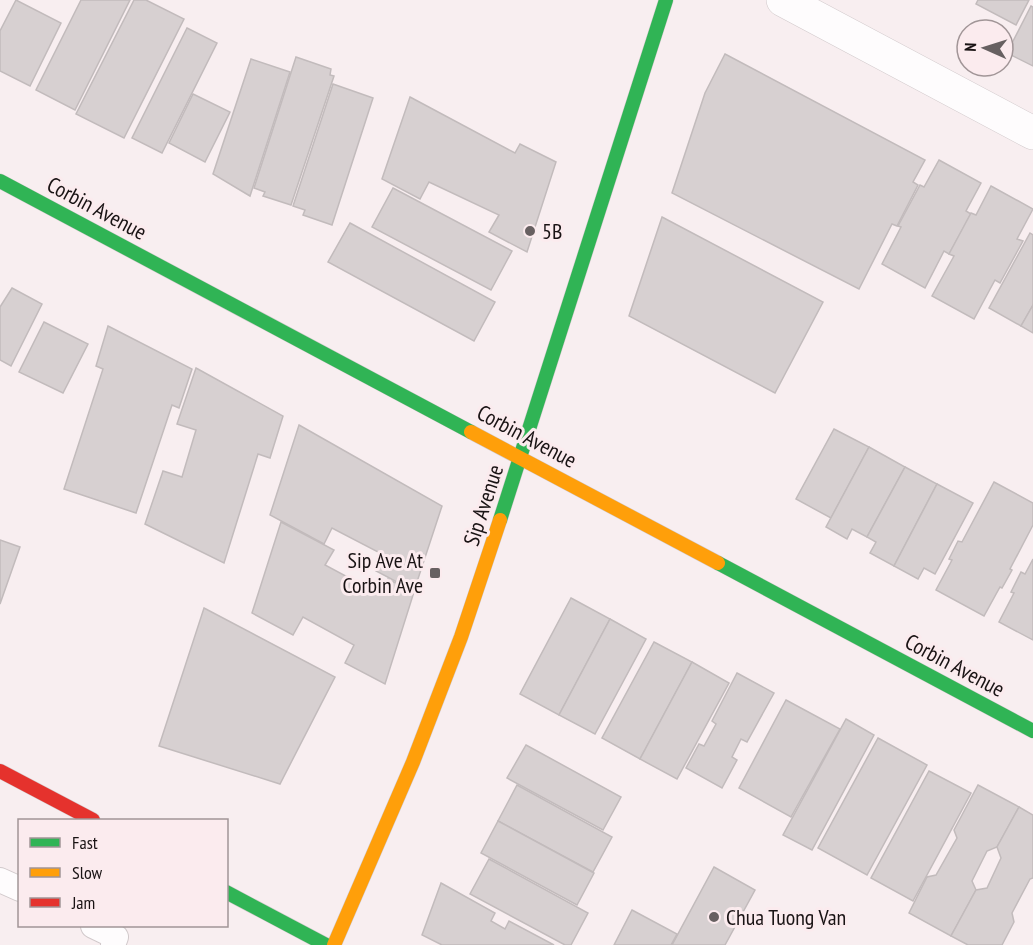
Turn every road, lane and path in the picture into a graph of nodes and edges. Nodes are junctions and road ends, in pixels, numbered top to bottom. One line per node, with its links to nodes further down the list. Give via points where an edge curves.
1 (666, 0): 5 (street, Sip Avenue)
2 (783, 0): 3 (street)
3 (1033, 133)
4 (0, 181): 5 (street, Corbin Avenue)
5 (521, 457): 6 (street, Corbin Avenue); 15 (street, Sip Avenue, via 414,762)
6 (1033, 731)
7 (0, 771): 8 (street)
8 (91, 819)
9 (0, 880): 10 (lane)
10 (18, 889)
11 (228, 893): 14 (street)
12 (95, 927): 13 (lane)
13 (120, 942)
14 (326, 945)
15 (334, 945)

